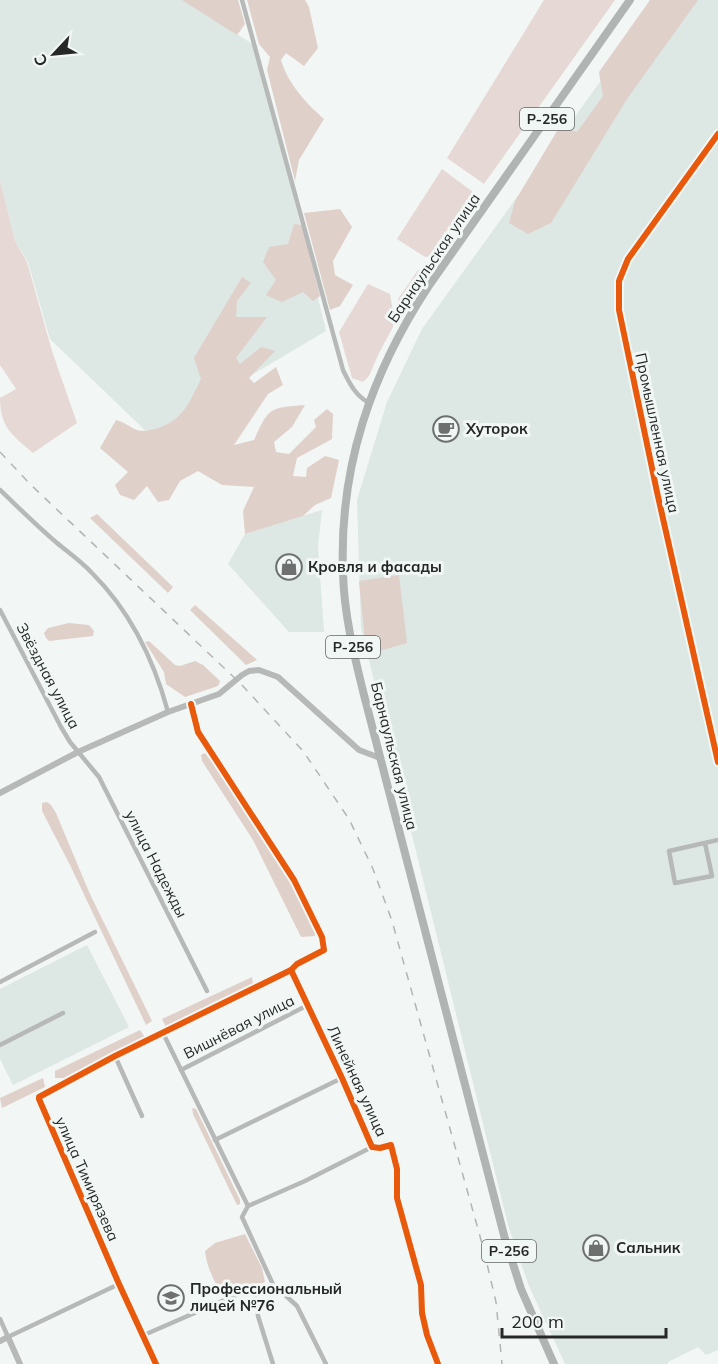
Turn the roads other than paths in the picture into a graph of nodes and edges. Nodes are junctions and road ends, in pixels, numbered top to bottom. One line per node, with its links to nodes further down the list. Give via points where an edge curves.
1 (242, 0): 4 (street, via 343,370 359,397)
2 (630, 0): 4 (highway, Барнаульская улица / Р-256, via 412,312 385,361)
3 (718, 134): 11 (street, Промышленная улица, via 628,259 620,281 619,310)
4 (369, 403): 10 (highway, Барнаульская улица / Р-256, via 349,485 343,573 349,628)
5 (0, 490): 8 (street, via 92,572 112,595 144,647)
6 (0, 610): 9 (street, Звёздная улица, via 61,728)
7 (192, 704): 8 (street); 10 (street, via 219,694 249,671 259,670 278,677 359,750); 16 (street, улица Тимирязева, via 198,732 294,880 322,937 324,950)
8 (168, 712): 9 (street)
9 (78, 752): 12 (street); 18 (street, улица Надежды, via 99,777)
10 (380, 758): 42 (highway, Барнаульская улица / Р-256, via 505,1239 521,1289)
11 (718, 762)
12 (0, 793)
13 (718, 840): 14 (street)
14 (705, 843): 14 (street, via 669,851 675,883 712,876)
15 (95, 932): 17 (street)
16 (291, 970): 19 (street, Линейная улица); 21 (street, улица Тимирязева)
17 (0, 982)
18 (207, 991)
19 (309, 1005): 24 (street, Вишнёвая улица); 25 (street, Линейная улица)
20 (63, 1013): 22 (street)
21 (163, 1033): 23 (street, улица Тимирязева); 24 (street)
22 (0, 1045)
23 (115, 1056): 26 (street); 30 (street, улица Тимирязева, via 39,1099)
24 (181, 1070): 27 (street)
25 (342, 1078): 27 (street); 28 (street, Линейная улица)
26 (142, 1116)
27 (215, 1140): 29 (street)
28 (372, 1147): 29 (street); 41 (street, Линейная улица, via 391,1145 394,1153 397,1198 421,1285 427,1335)
29 (248, 1206): 31 (street, via 242,1218)
30 (119, 1284): 34 (street, улица Тимирязева); 35 (street)
31 (276, 1291): 32 (street); 40 (street, via 297,1306)
32 (258, 1294): 34 (street, via 244,1291); 39 (street, via 258,1316)
33 (0, 1319): 35 (street)
34 (144, 1335): 38 (street, улица Тимирязева)
35 (8, 1337): 36 (street); 37 (street)
36 (0, 1341)
37 (20, 1364)
38 (156, 1364)
39 (273, 1364)
40 (326, 1364)
41 (438, 1364)
42 (554, 1364)

